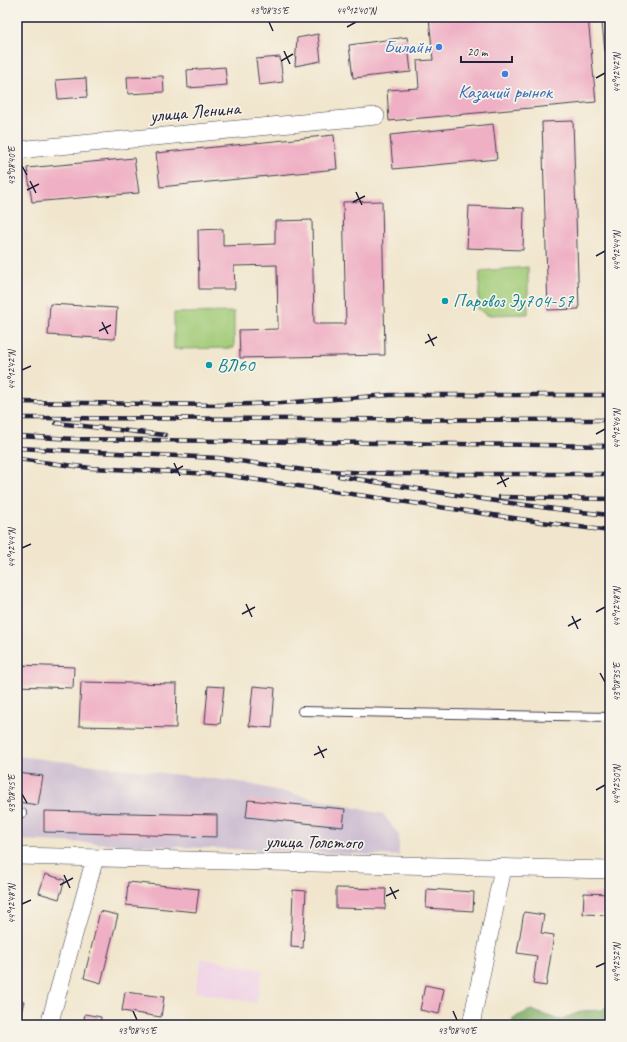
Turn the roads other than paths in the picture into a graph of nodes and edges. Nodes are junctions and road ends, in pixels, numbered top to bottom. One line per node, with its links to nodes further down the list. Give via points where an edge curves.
1 (376, 116): 2 (street, улица Ленина)
2 (17, 150)
3 (302, 711): 4 (lane)
4 (610, 717)
5 (17, 856): 6 (street, улица Толстого)
6 (95, 858): 7 (street, улица Толстого); 9 (street)
7 (503, 868): 8 (street, улица Толстого); 10 (street)
8 (610, 870)
9 (49, 1025)
10 (471, 1025)

